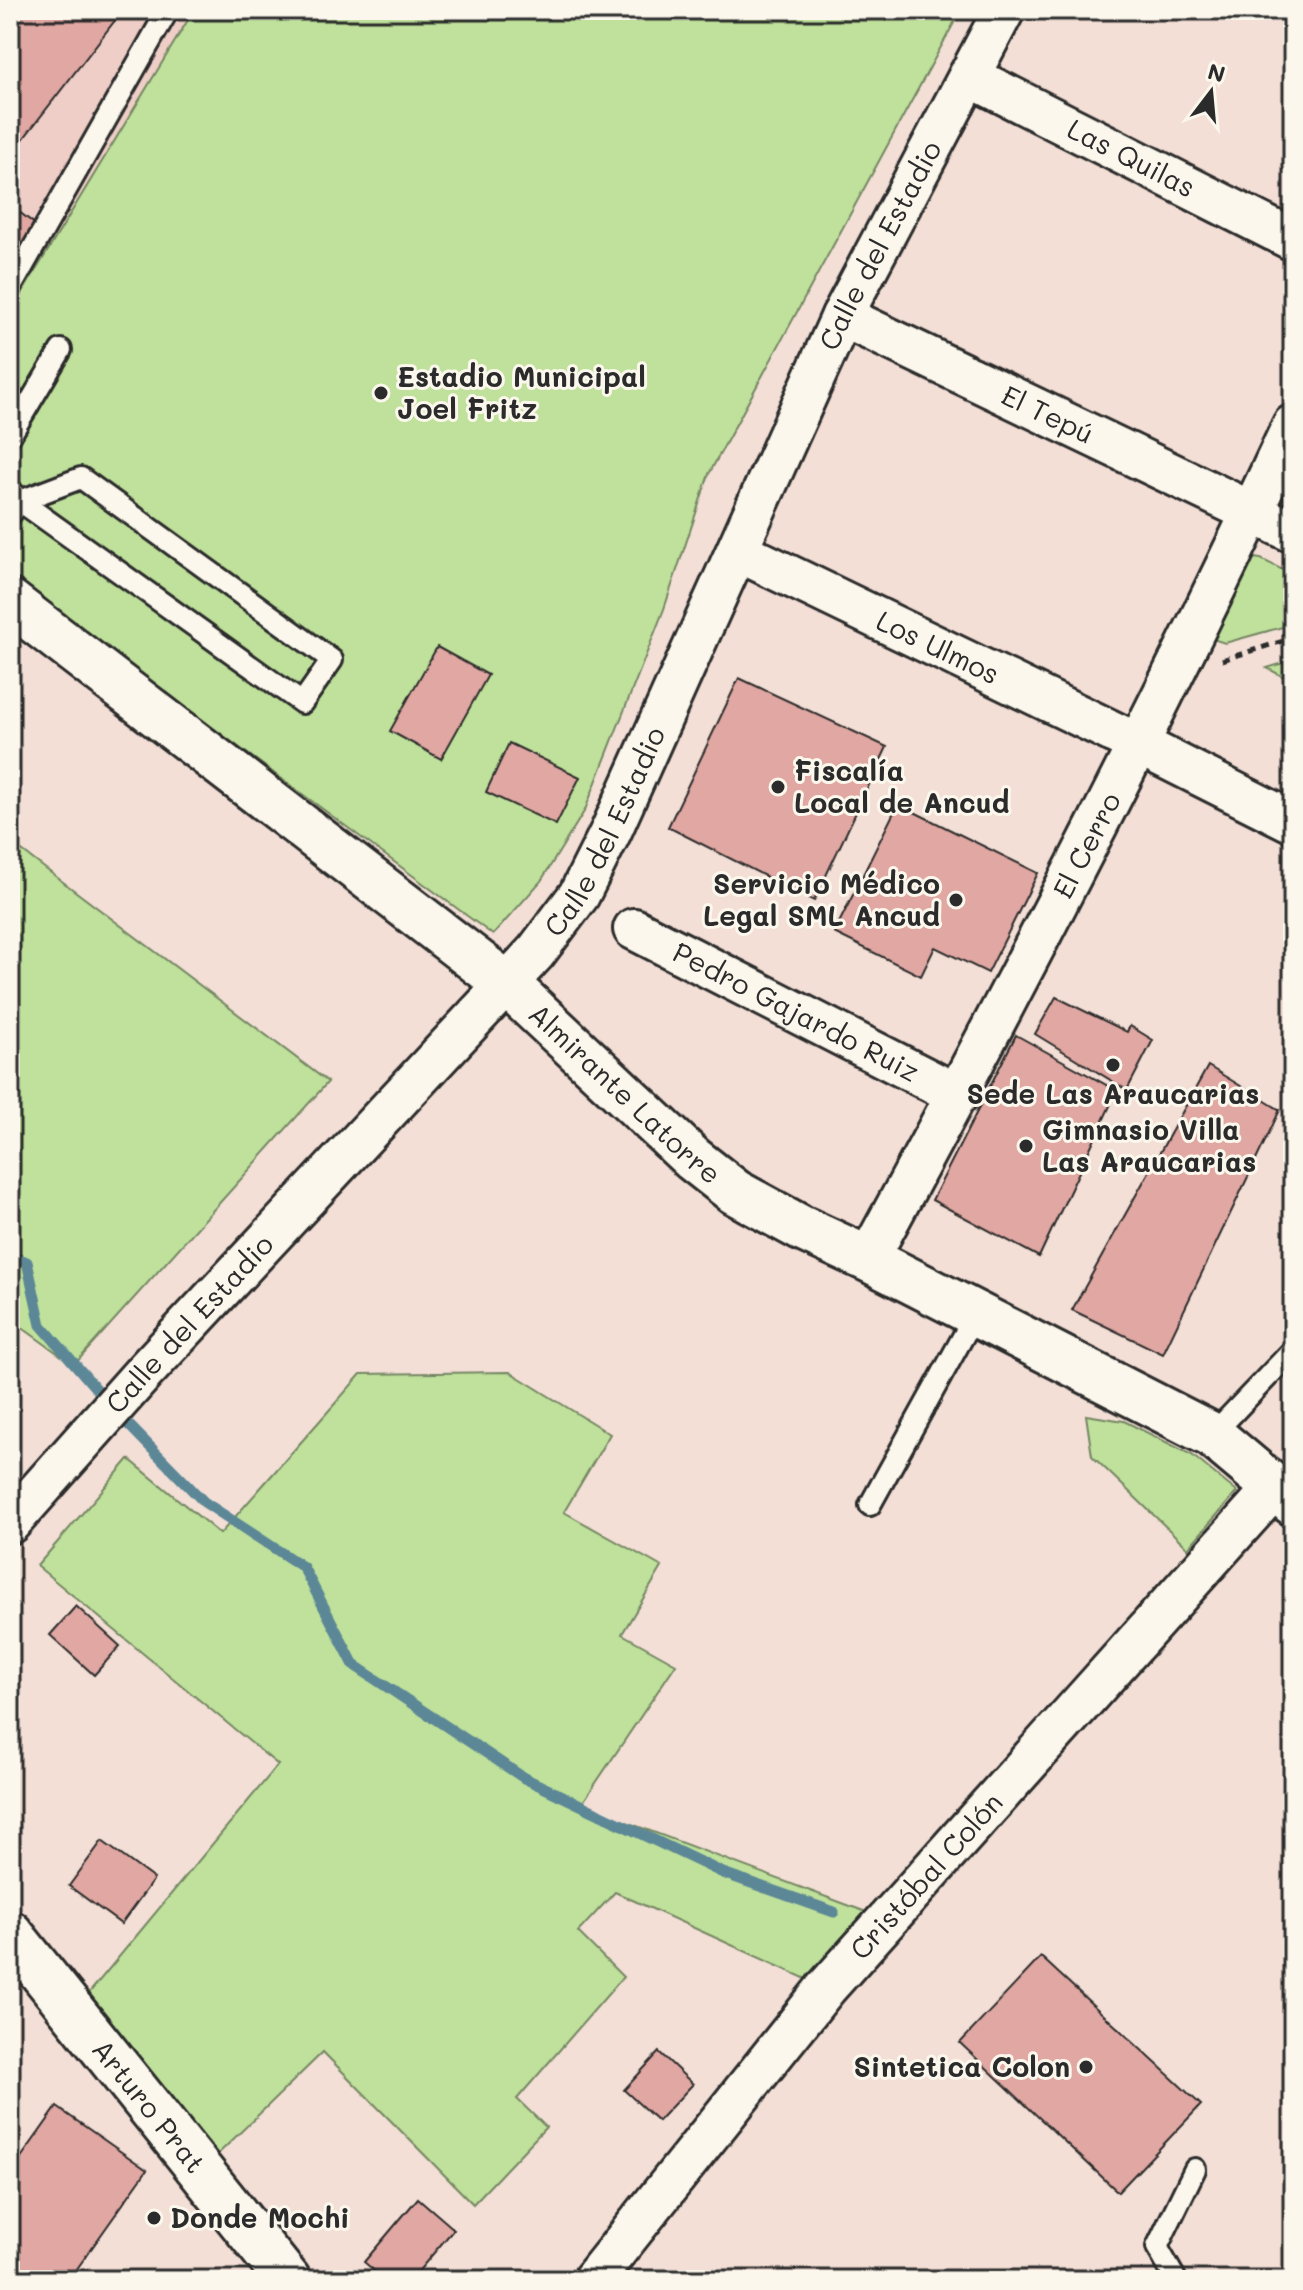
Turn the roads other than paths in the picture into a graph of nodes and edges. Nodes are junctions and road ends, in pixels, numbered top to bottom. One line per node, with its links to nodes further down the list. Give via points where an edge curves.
1 (168, 10): 5 (lane)
2 (1004, 10): 3 (street, Calle del Estadio)
3 (969, 76): 4 (street, Las Quilas); 6 (street, Calle del Estadio)
4 (1293, 240)
5 (10, 289)
6 (842, 316): 11 (street, El Tepú); 13 (street, Calle del Estadio)
7 (61, 350): 9 (lane)
8 (1293, 425): 11 (street, El Cerro)
9 (10, 436)
10 (13, 502): 10 (lane, via 302,703 332,660 81,478)
11 (1252, 512): 12 (street, El Tepú); 15 (street, El Cerro)
12 (1293, 532)
13 (738, 551): 15 (street, Los Ulmos); 18 (street, Calle del Estadio, via 579,895)
14 (10, 602): 18 (main road, Almirante Latorre)
15 (1138, 744): 16 (street, Los Ulmos); 19 (street, El Cerro)
16 (1293, 822)
17 (634, 929): 19 (street, Pedro Gajardo Ruiz)
18 (508, 985): 20 (main road, Almirante Latorre, via 735,1192); 26 (street, Calle del Estadio, via 146,1370)
19 (958, 1095): 20 (street, El Cerro)
20 (868, 1259): 21 (main road, Almirante Latorre)
21 (975, 1315): 23 (main road, Almirante Latorre); 25 (lane)
22 (1293, 1350): 23 (lane)
23 (1212, 1435): 24 (main road, Almirante Latorre)
24 (1284, 1494): 30 (street, Cristóbal Colón, via 826,1988)
25 (870, 1505)
26 (10, 1523)
27 (10, 1933): 29 (main road, Arturo Prat)
28 (1195, 2169): 31 (lane, via 1157,2247)
29 (288, 2280)
30 (593, 2280)
31 (1176, 2280)

